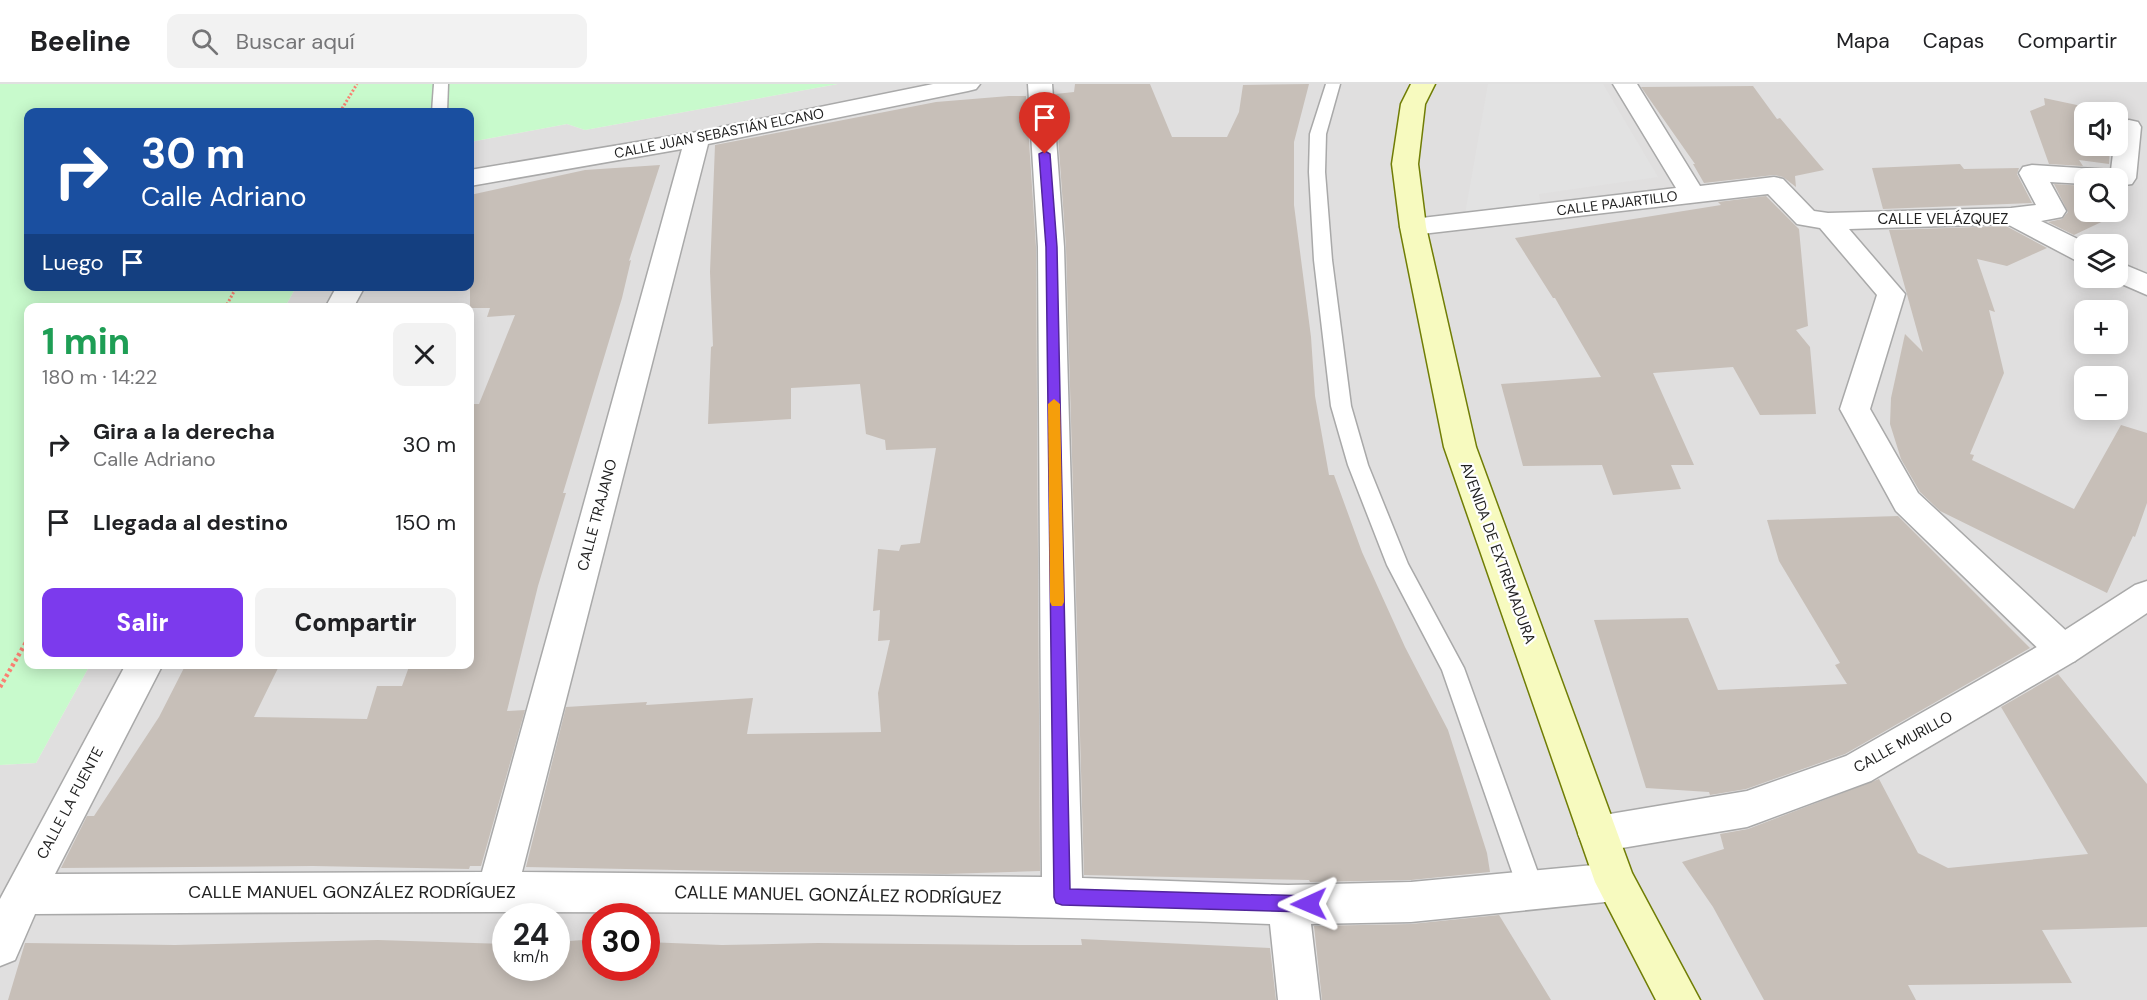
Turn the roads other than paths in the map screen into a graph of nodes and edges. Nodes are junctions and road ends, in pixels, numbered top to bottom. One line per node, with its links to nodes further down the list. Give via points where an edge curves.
1 (441, 84): 7 (lane)
2 (968, 84): 9 (street, CALLE JUAN SEBASTIÁN ELCANO)
3 (1040, 84): 26 (street, via 1051,247)
4 (1333, 84): 24 (lane, via 1318,134 1317,172 1323,260 1341,406 1358,465 1398,566 1453,668)
5 (1423, 84): 14 (main road, AVENIDA DE EXTREMADURA, via 1413,104 1405,164)
6 (1625, 84): 11 (street, CALLE PAJARTILLO)
7 (440, 108)
8 (2129, 127): 12 (street, via 2123,177 2032,173 2053,211)
9 (696, 139): 10 (street, CALLE JUAN SEBASTIÁN ELCANO); 23 (street, CALLE TRAJANO)
10 (474, 177)
11 (1692, 194): 13 (street, via 1774,185 1806,218); 14 (street, CALLE PAJARTILLO)
12 (2011, 216): 13 (street, CALLE VELÁZQUEZ); 15 (street, CALLE VELÁZQUEZ)
13 (1828, 221): 19 (street, via 1891,294 1855,409 1907,502)
14 (1413, 227): 21 (main road, AVENIDA DE EXTREMADURA, via 1461,447)
15 (2074, 248)
16 (2128, 276): 17 (street)
17 (2147, 286)
18 (2147, 595): 19 (street, CALLE MURILLO)
19 (2063, 650): 21 (street, CALLE MURILLO, via 1858,769 1747,809)
20 (142, 669): 25 (street, CALLE LA FUENTE)
21 (1598, 834): 22 (main road, AVENIDA DE EXTREMADURA)
22 (1616, 882): 24 (street, CALLE MANUEL GONZÁLEZ RODRÍGUEZ); 30 (main road, AVENIDA DE EXTREMADURA)
23 (497, 891): 25 (street, CALLE MANUEL GONZÁLEZ RODRÍGUEZ); 26 (street, CALLE MANUEL GONZÁLEZ RODRÍGUEZ)
24 (1532, 892): 27 (street, CALLE MANUEL GONZÁLEZ RODRÍGUEZ, via 1411,902)
25 (23, 894): 28 (street, CALLE LA FUENTE)
26 (1062, 897): 27 (street, CALLE MANUEL GONZÁLEZ RODRÍGUEZ)
27 (1288, 905): 29 (street)
28 (0, 945)
29 (1299, 1000)
30 (1679, 1000)

